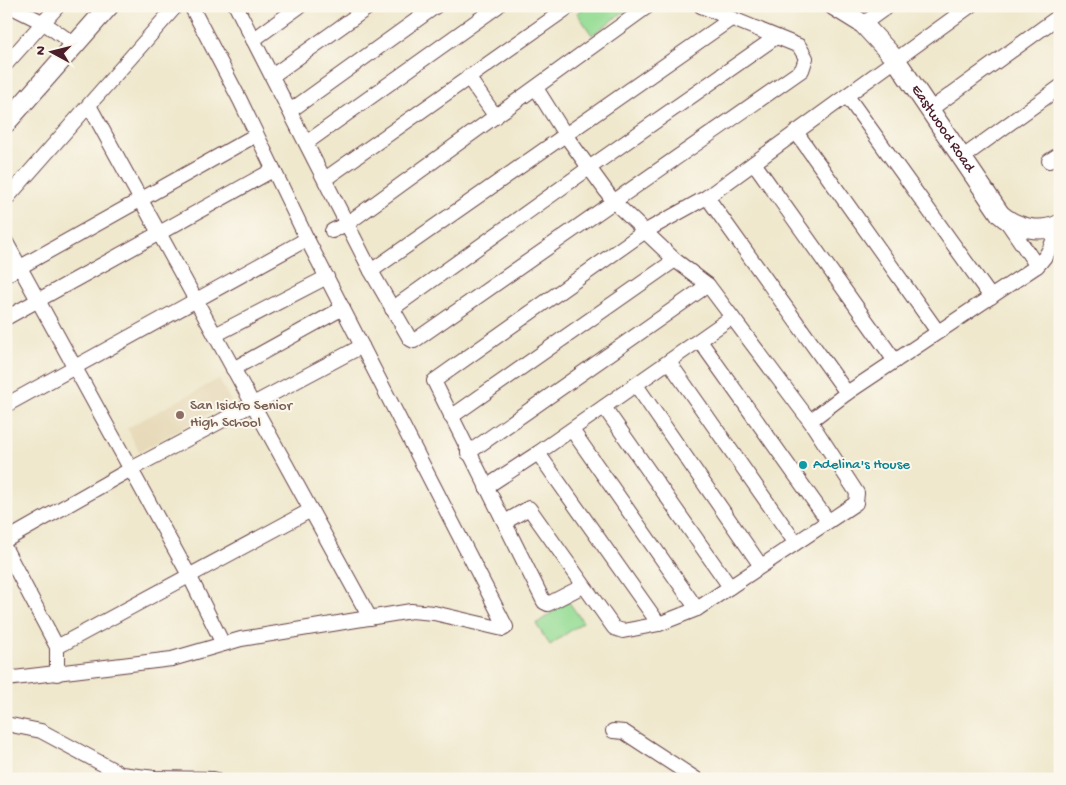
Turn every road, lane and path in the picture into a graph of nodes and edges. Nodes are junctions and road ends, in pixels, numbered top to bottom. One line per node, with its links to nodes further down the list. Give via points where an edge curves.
1 (10, 6): 19 (street)
2 (58, 6): 19 (street)
3 (109, 6): 23 (main road)
4 (176, 6): 31 (street)
5 (191, 6): 37 (street)
6 (236, 6): 22 (street)
7 (300, 6): 22 (street)
8 (370, 6): 26 (street)
9 (436, 6): 33 (street)
10 (498, 6): 39 (street)
11 (570, 6): 27 (street)
12 (648, 6): 29 (street)
13 (701, 6): 18 (street)
14 (834, 6): 20 (main road, Eastwood Road)
15 (888, 6): 20 (street)
16 (970, 6): 25 (street)
17 (1056, 14): 32 (street)
18 (731, 19): 21 (street); 38 (street)
19 (44, 23): 23 (street); 24 (street)
20 (863, 24): 25 (main road, Eastwood Road)
21 (776, 38): 42 (street); 48 (street, via 800,46 806,58 802,70)
22 (253, 40): 26 (street)
23 (76, 46): 35 (main road)
24 (9, 57)
25 (896, 60): 30 (street); 32 (main road, Eastwood Road)
26 (272, 76): 33 (street)
27 (468, 77): 34 (street); 44 (street)
28 (1060, 87): 40 (street)
29 (536, 88): 34 (street); 38 (street)
30 (847, 96): 36 (street); 64 (street)
31 (90, 107): 46 (street); 47 (street)
32 (931, 109): 40 (main road, Eastwood Road)
33 (290, 110): 39 (street)
34 (496, 117): 50 (street)
35 (6, 123)
36 (796, 132): 41 (street); 71 (street)
37 (256, 135): 43 (street); 47 (street)
38 (566, 136): 42 (street); 60 (street)
39 (306, 143): 44 (street)
40 (963, 157): 49 (main road, Eastwood Road, via 990,202)
41 (754, 163): 45 (street); 75 (street)
42 (589, 168): 48 (street); 68 (street)
43 (273, 170): 54 (street); 55 (street)
44 (325, 179): 50 (street)
45 (707, 197): 53 (street); 80 (street)
46 (6, 199)
47 (140, 199): 54 (street); 59 (street)
48 (614, 202): 53 (street); 68 (street, via 414,341)
49 (1004, 218): 51 (main road, Eastwood Road, via 1035,229); 58 (street)
50 (348, 222): 52 (street); 60 (street)
51 (1058, 224): 58 (street, via 1046,257)
52 (332, 231)
53 (644, 232): 57 (street); 84 (street, via 436,379 434,384)
54 (159, 233): 65 (street); 66 (street)
55 (307, 239): 62 (street); 66 (street)
56 (6, 242): 59 (street)
57 (675, 260): 63 (street); 84 (street)
58 (1037, 266): 64 (street)
59 (20, 268): 61 (street); 65 (street)
60 (371, 271): 68 (street)
61 (6, 275)
62 (327, 277): 67 (street); 72 (street)
63 (708, 285): 69 (street); 87 (street)
64 (991, 298): 71 (street)
65 (38, 301): 70 (street); 77 (street)
66 (196, 301): 72 (street); 77 (street)
67 (343, 308): 74 (street); 78 (street)
68 (392, 309)
69 (732, 317): 73 (street); 85 (street)
70 (6, 318)
71 (938, 332): 75 (street)
72 (215, 335): 78 (street)
73 (700, 342): 76 (street); 92 (street)
74 (362, 346): 82 (street); 102 (street, via 506,627 503,630 434,613 411,611)
75 (895, 361): 80 (street)
76 (669, 362): 79 (street); 95 (street)
77 (75, 368): 81 (street); 89 (street)
78 (233, 369): 82 (street)
79 (636, 385): 83 (street); 97 (street)
80 (847, 393): 85 (street)
81 (6, 406)
82 (254, 406): 89 (street); 91 (street)
83 (604, 407): 86 (street); 100 (street)
84 (451, 417): 87 (street)
85 (810, 421): 92 (street, via 857,493 856,503)
86 (572, 430): 88 (street); 101 (street)
87 (468, 453): 90 (street)
88 (538, 453): 90 (street); 103 (street)
89 (131, 469): 94 (street); 98 (street)
90 (486, 487): 93 (street)
91 (311, 510): 98 (street); 102 (street)
92 (828, 521): 95 (street)
93 (505, 522): 99 (street, via 529,508); 99 (street, via 546,604)
94 (6, 540)
95 (795, 542): 97 (street)
96 (6, 550): 105 (street)
97 (761, 566): 100 (street)
98 (190, 577): 104 (street); 105 (street)
99 (583, 586): 103 (street, via 618,631)
100 (730, 587): 101 (street)
101 (697, 609): 103 (street)
102 (370, 618): 104 (street)
103 (659, 624)
104 (223, 644): 106 (street, via 172,659)
105 (57, 647): 106 (street)
106 (57, 674): 107 (street)
107 (6, 679)
108 (6, 724): 110 (street, via 42,731)
109 (613, 731): 112 (street, via 624,732)
110 (108, 773): 111 (street)
111 (214, 779)
112 (696, 779)

